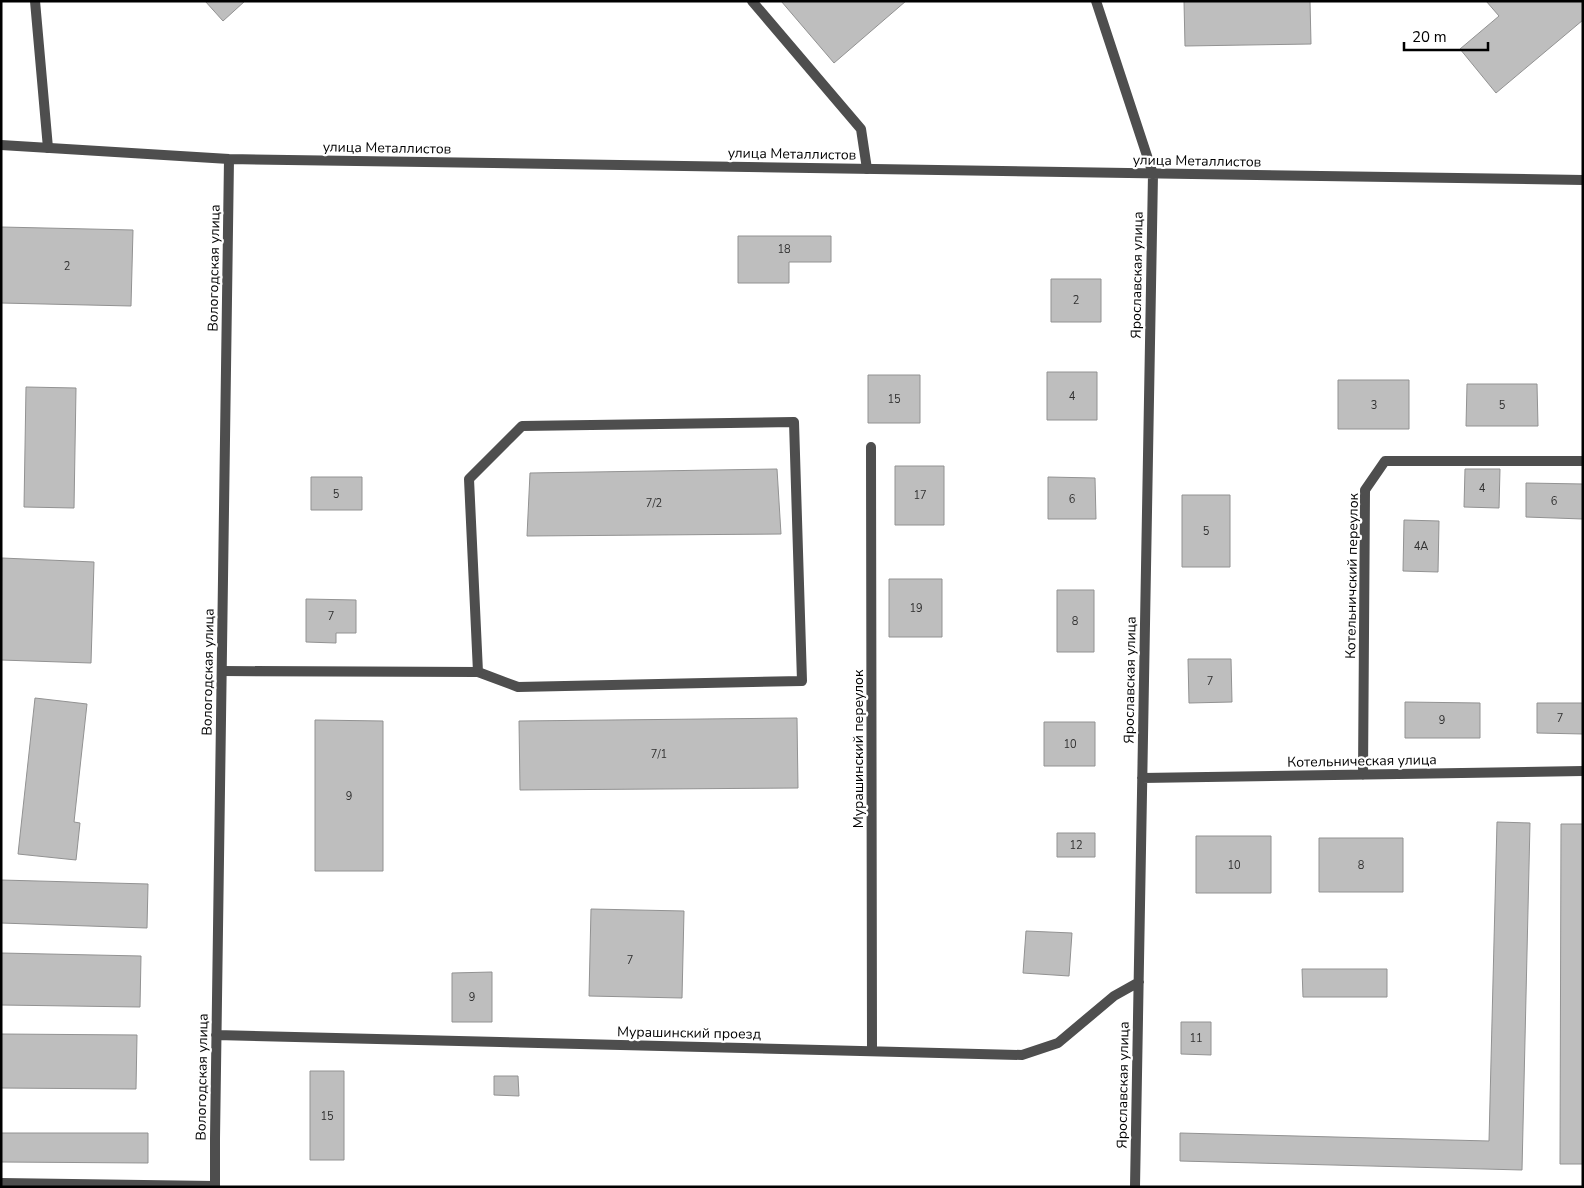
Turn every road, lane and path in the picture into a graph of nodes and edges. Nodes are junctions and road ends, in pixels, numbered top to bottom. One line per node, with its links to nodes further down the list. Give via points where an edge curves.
1 (35, 1): 5 (street)
2 (752, 1): 7 (street, via 860,129)
3 (1096, 1): 8 (street, Ярославская улица)
4 (1, 145): 5 (street, улица Металлистов)
5 (48, 148): 6 (street, улица Металлистов)
6 (229, 159): 7 (street, улица Металлистов); 12 (street, Вологодская улица)
7 (867, 170): 8 (street, улица Металлистов)
8 (1153, 174): 9 (street, улица Металлистов); 16 (street, Ярославская улица)
9 (1583, 180)
10 (871, 447): 19 (street, Мурашинский переулок)
11 (1583, 461): 15 (street, Котельничский переулок, via 1385,461 1365,490)
12 (222, 671): 13 (street); 18 (street, Вологодская улица)
13 (478, 672): 13 (street, via 518,687 802,681 794,422 522,426 468,479)
14 (1583, 771): 15 (street, Котельническая улица)
15 (1363, 775): 16 (street, Котельническая улица)
16 (1142, 778): 17 (street, Ярославская улица)
17 (1138, 982): 19 (street, Мурашинский проезд, via 1114,996 1058,1043 1022,1055); 23 (street, Ярославская улица)
18 (216, 1035): 19 (street, Мурашинский проезд); 22 (street, Вологодская улица)
19 (872, 1051)
20 (1, 1183): 21 (street)
21 (72, 1185): 22 (street)
22 (215, 1186)
23 (1135, 1187)

